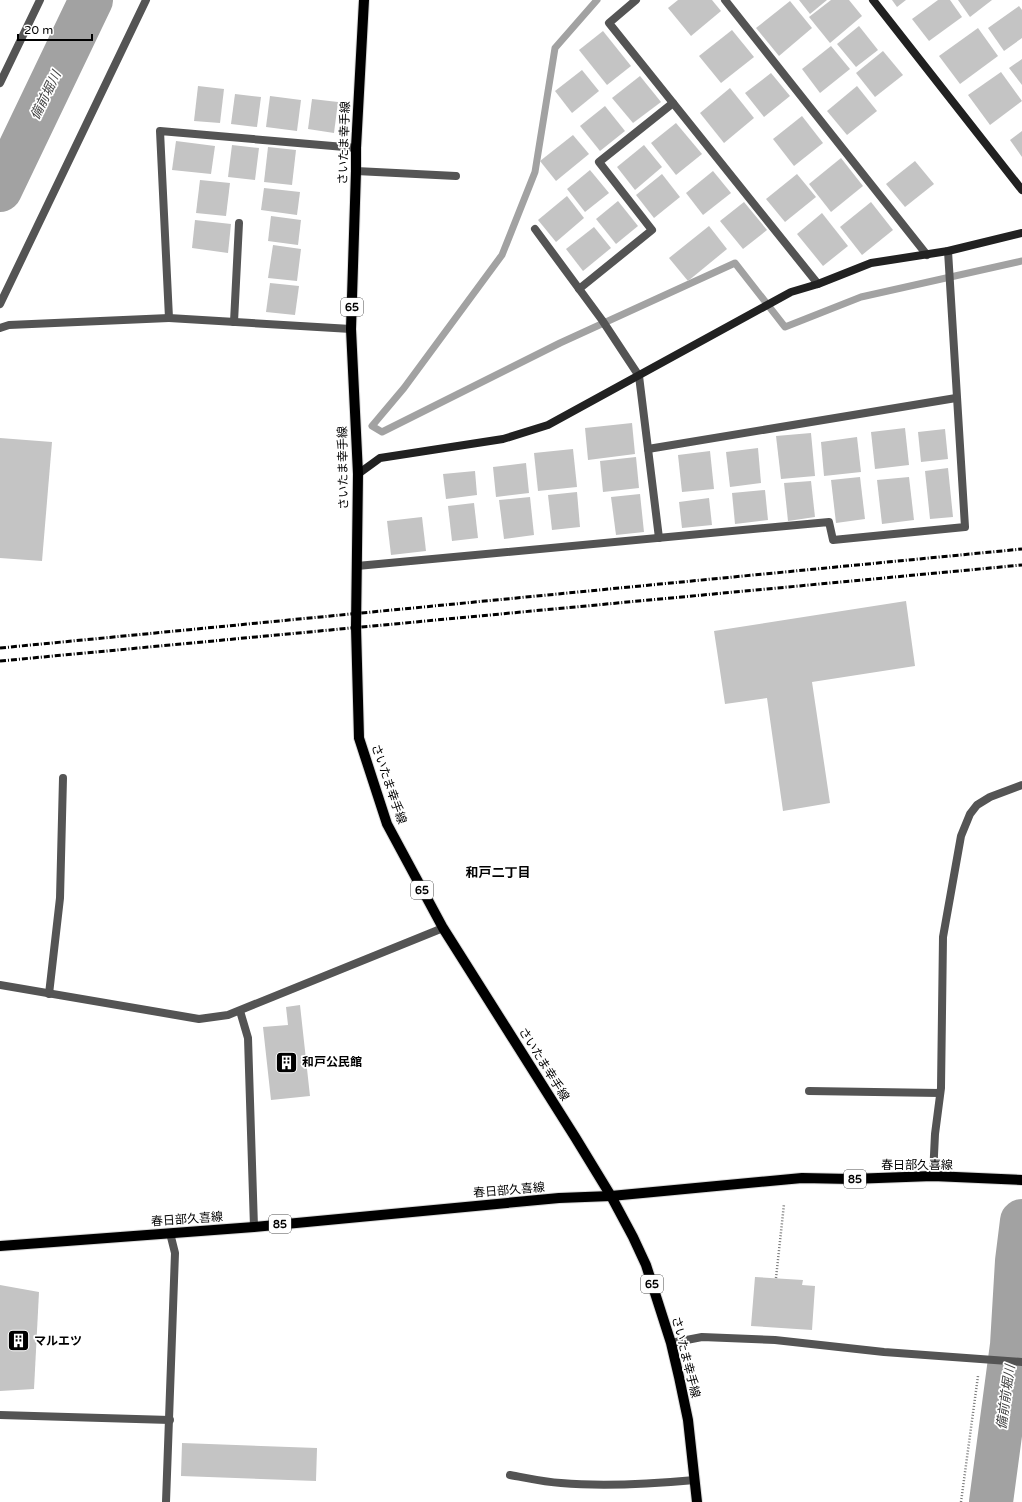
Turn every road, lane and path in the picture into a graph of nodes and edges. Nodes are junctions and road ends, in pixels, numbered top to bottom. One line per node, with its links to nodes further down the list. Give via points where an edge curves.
1 (40, 0): 7 (street)
2 (146, 0): 20 (street)
3 (364, 0): 9 (main road, さいたま幸手線 / 65)
4 (636, 0): 8 (street, via 610,23)
5 (725, 0): 17 (street)
6 (873, 0): 12 (street)
7 (0, 84)
8 (673, 103): 18 (street); 19 (street, via 599,162 652,230)
9 (356, 148): 10 (main road, さいたま幸手線 / 65); 21 (street, via 160,131)
10 (356, 171): 11 (street); 24 (main road, さいたま幸手線 / 65)
11 (456, 176)
12 (1022, 190)
13 (239, 223): 22 (street)
14 (535, 229): 19 (street)
15 (1022, 233): 16 (street)
16 (948, 251): 17 (street); 26 (street)
17 (927, 255): 18 (street, via 871,263)
18 (818, 284): 25 (street, via 791,292)
19 (579, 289): 25 (street)
20 (0, 304)
21 (169, 318): 22 (street); 23 (street, via 9,325)
22 (234, 322): 24 (street)
23 (0, 328)
24 (351, 329): 28 (main road, さいたま幸手線 / 65)
25 (639, 376): 27 (street); 28 (street, via 548,425 503,439 380,458)
26 (956, 398): 27 (street); 29 (street, via 965,527 833,540 829,522)
27 (648, 449): 29 (street)
28 (358, 474): 30 (main road, さいたま幸手線 / 65)
29 (659, 538): 30 (street)
30 (357, 566): 33 (main road, さいたま幸手線 / 65, via 359,738 387,824)
31 (64, 778): 35 (street, via 60,898)
32 (1022, 785): 38 (street, via 990,797 977,805 970,814 961,836 943,937)
33 (442, 928): 36 (street); 41 (main road, さいたま幸手線 / 65)
34 (0, 985): 35 (street)
35 (49, 994): 36 (street, via 199,1019)
36 (240, 1011): 43 (street, via 248,1038)
37 (809, 1091): 38 (street)
38 (940, 1093): 39 (street, via 935,1134)
39 (934, 1176): 40 (main road, 春日部久喜線 / 85); 41 (main road, 春日部久喜線 / 85, via 802,1178)
40 (1022, 1180)
41 (611, 1196): 43 (main road, 春日部久喜線 / 85, via 559,1198); 47 (main road, さいたま幸手線 / 65, via 646,1266)
42 (784, 1204): 46 (path)
43 (254, 1227): 44 (main road, 春日部久喜線 / 85)
44 (170, 1233): 45 (main road, 春日部久喜線 / 85); 51 (street, via 174,1253)
45 (0, 1246)
46 (776, 1278)
47 (671, 1343): 48 (street, via 702,1337 775,1340); 53 (main road, さいたま幸手線 / 65, via 688,1420)
48 (983, 1360): 49 (street); 56 (path)
49 (1022, 1362)
50 (0, 1415): 51 (street)
51 (170, 1420): 54 (street)
52 (510, 1475): 53 (street, via 592,1485)
53 (695, 1480): 55 (main road, さいたま幸手線 / 65)
54 (166, 1502)
55 (697, 1502)
56 (961, 1502)

